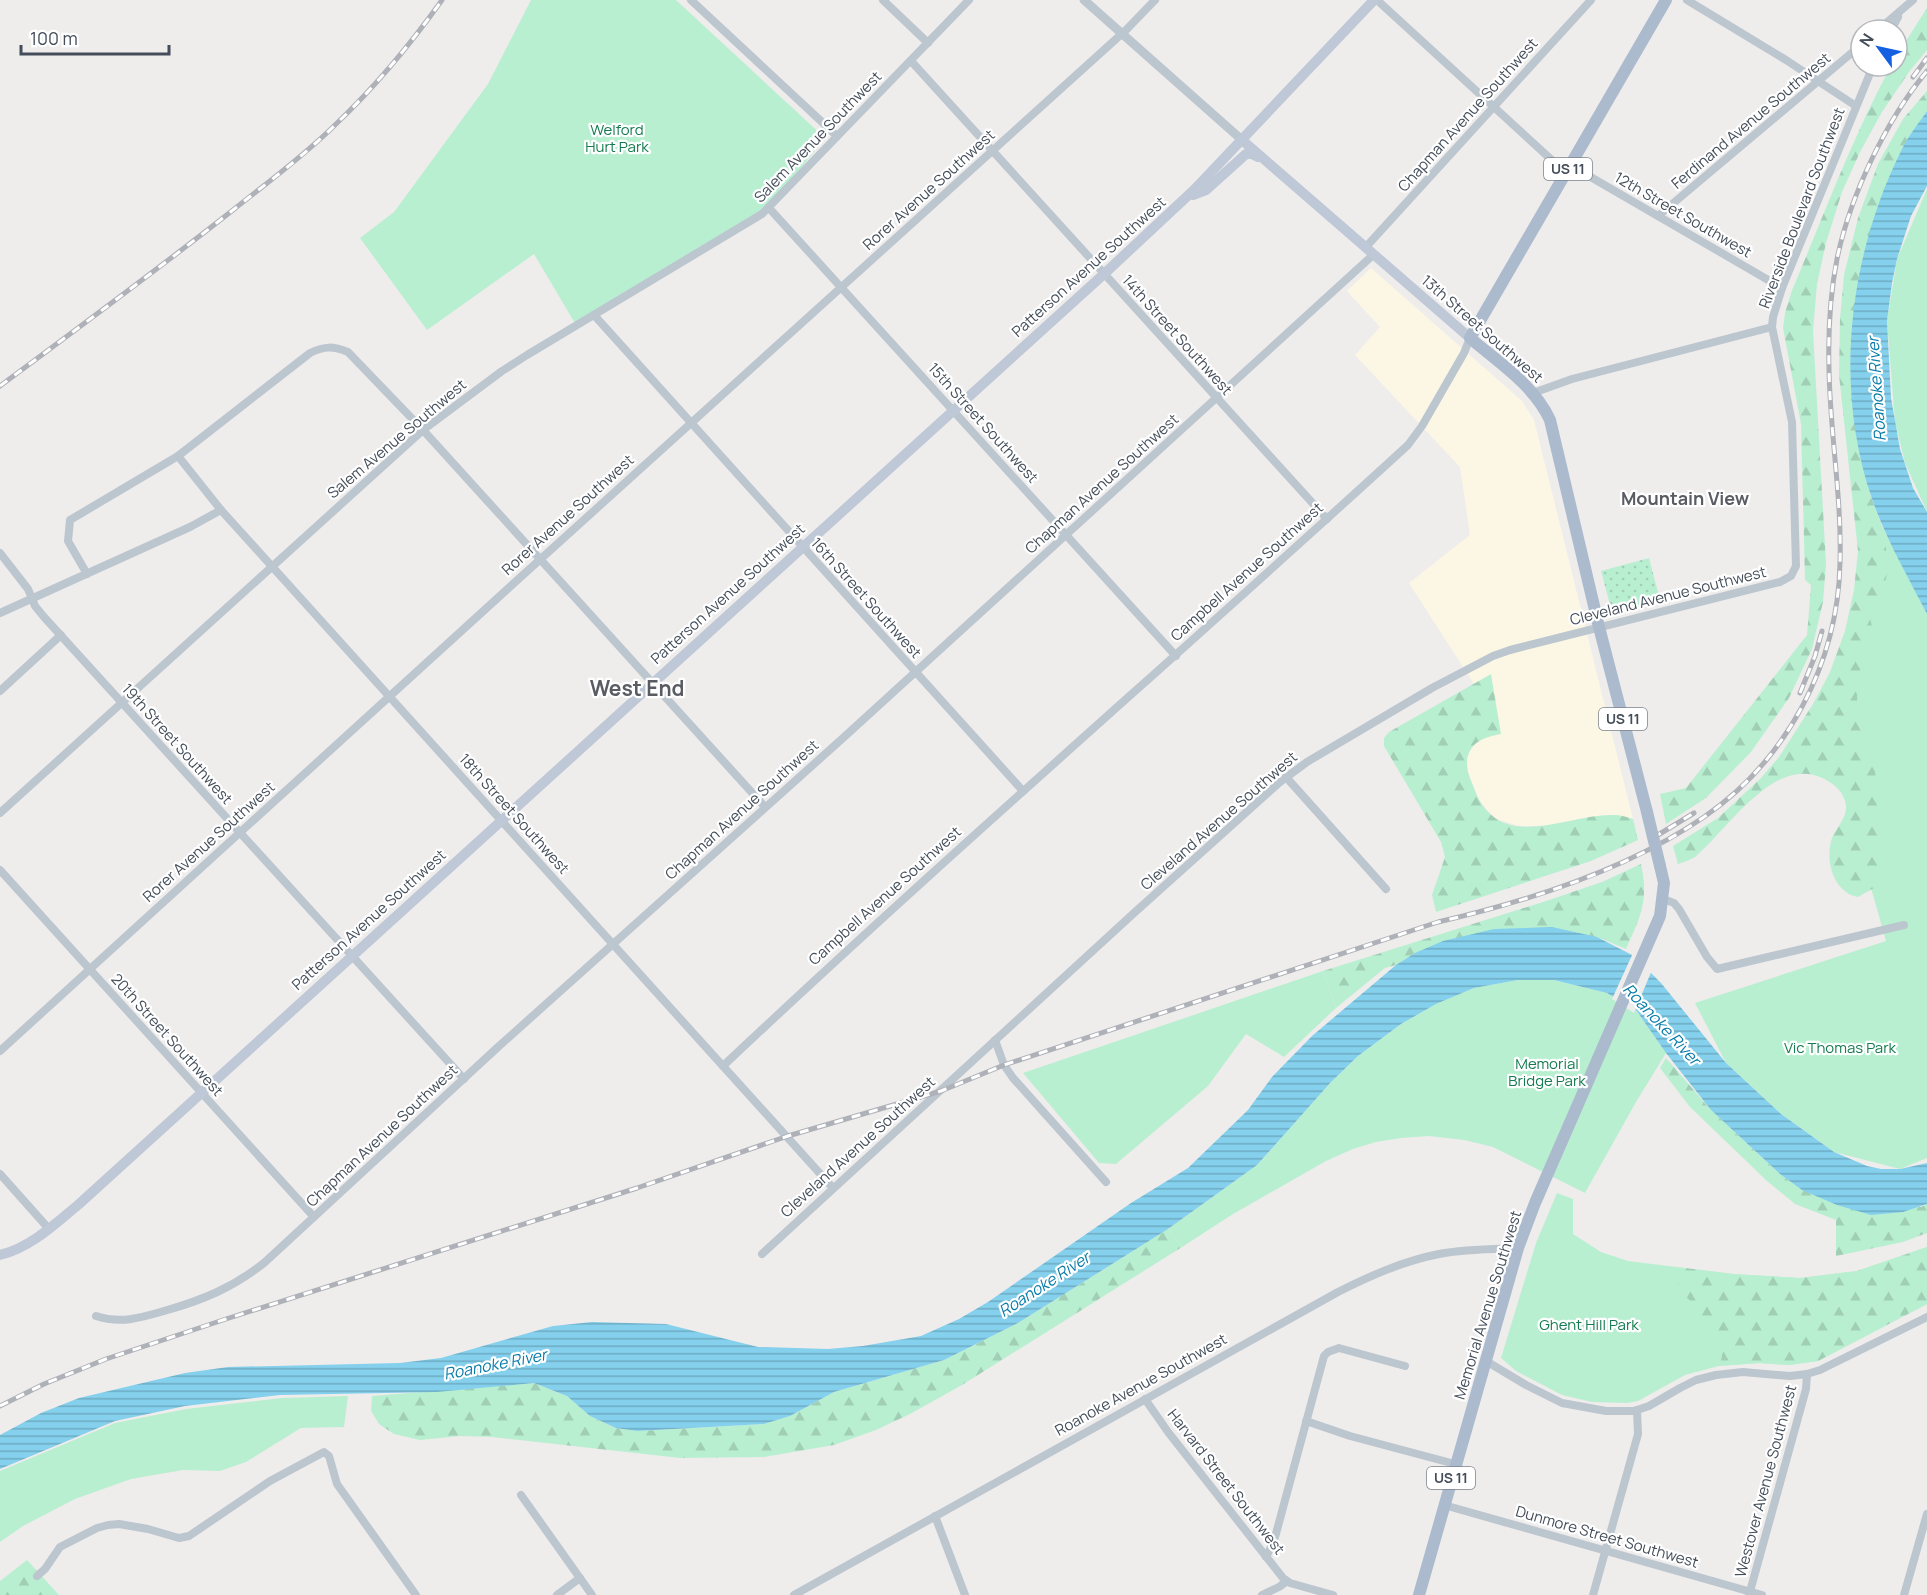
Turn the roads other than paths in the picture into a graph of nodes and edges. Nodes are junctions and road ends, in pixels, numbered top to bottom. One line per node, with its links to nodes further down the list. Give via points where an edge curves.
1 (691, 0): 22 (street)
2 (883, 0): 15 (street)
3 (969, 0): 15 (street, Salem Avenue Southwest)
4 (1084, 0): 14 (street, 13th Street Southwest)
5 (1155, 0): 14 (street, Rorer Avenue Southwest)
6 (1375, 0): 21 (street, 12th Street Southwest); 23 (main road, Patterson Avenue Southwest)
7 (1591, 0): 21 (street, Chapman Avenue Southwest)
8 (1666, 0): 26 (main road, Campbell Avenue Southwest / US 11)
9 (1687, 0): 19 (street)
10 (1913, 0): 11 (street)
11 (1901, 10): 12 (street); 13 (street)
12 (1892, 18)
13 (1897, 18)
14 (1122, 33): 23 (street, 13th Street Southwest); 24 (street, Rorer Avenue Southwest)
15 (928, 43): 17 (street, Salem Avenue Southwest)
16 (1849, 56): 19 (street, Ferdinand Avenue Southwest)
17 (911, 61): 22 (street, Salem Avenue Southwest); 24 (street, 14th Street Southwest)
18 (1868, 78): 20 (street, Riverside Boulevard Southwest)
19 (1820, 81): 20 (street); 29 (street, Ferdinand Avenue Southwest)
20 (1856, 106): 33 (street, Riverside Boulevard Southwest)
21 (1494, 107): 26 (street, 12th Street Southwest); 30 (street, Chapman Avenue Southwest)
22 (837, 136): 28 (street, Salem Avenue Southwest)
23 (1242, 140): 25 (main road, 13th Street Southwest); 27 (main road, Patterson Avenue Southwest)
24 (992, 150): 31 (street, 14th Street Southwest); 32 (street, Rorer Avenue Southwest)
25 (1268, 163): 27 (main road, via 1246,154 1206,190); 30 (main road, 13th Street Southwest)
26 (1568, 169): 29 (street, 12th Street Southwest); 36 (main road, Campbell Avenue Southwest / US 11)
27 (1187, 197): 31 (main road, Patterson Avenue Southwest)
28 (769, 208): 32 (street, 15th Street Southwest); 34 (street, Salem Avenue Southwest)
29 (1658, 216): 33 (street, 12th Street Southwest)
30 (1369, 252): 36 (main road, 13th Street Southwest); 38 (street, Chapman Avenue Southwest)
31 (1104, 274): 38 (street, 14th Street Southwest); 39 (main road, Patterson Avenue Southwest)
32 (841, 287): 39 (street, 15th Street Southwest); 40 (street, Rorer Avenue Southwest)
33 (1782, 288): 35 (street, Riverside Boulevard Southwest)
34 (594, 315): 40 (street, 16th Street Southwest); 41 (street, Salem Avenue Southwest, via 502,370)
35 (1772, 327): 37 (street, via 1572,379); 51 (street, Riverside Boulevard Southwest, via 1792,422 1796,566)
36 (1470, 338): 37 (main road, 13th Street Southwest / US 11); 44 (street, Campbell Avenue Southwest, via 1417,434)
37 (1533, 393): 54 (main road, 13th Street Southwest / US 11, via 1550,420)
38 (1217, 399): 44 (street, 14th Street Southwest); 45 (street, Chapman Avenue Southwest)
39 (954, 411): 45 (street, 15th Street Southwest); 46 (main road, Patterson Avenue Southwest)
40 (691, 423): 46 (street, 16th Street Southwest); 48 (street, Rorer Avenue Southwest)
41 (423, 430): 42 (street, via 348,352 334,346 310,353); 48 (street); 49 (street, Salem Avenue Southwest)
42 (178, 456): 43 (street, 18th Street Southwest); 50 (street, via 70,520 68,541)
43 (221, 510): 49 (street, 18th Street Southwest); 50 (street)
44 (1327, 519): 56 (street, Campbell Avenue Southwest)
45 (1066, 535): 56 (street, 15th Street Southwest); 57 (street, Chapman Avenue Southwest)
46 (802, 547): 57 (street, 16th Street Southwest); 58 (main road, Patterson Avenue Southwest)
47 (0, 553): 52 (street, 19th Street Southwest)
48 (540, 559): 58 (street); 60 (street, Rorer Avenue Southwest)
49 (272, 566): 60 (street, 18th Street Southwest); 61 (street, Salem Avenue Southwest)
50 (87, 574): 52 (street)
51 (1791, 576): 54 (street, Cleveland Avenue Southwest)
52 (32, 598): 53 (street); 55 (street, 19th Street Southwest)
53 (0, 613)
54 (1599, 627): 62 (street, Cleveland Avenue Southwest, via 1493,656 1418,696); 70 (main road, 13th Street Southwest / US 11, bridge, via 1660,866)
55 (61, 635): 59 (street); 61 (street, 19th Street Southwest)
56 (1176, 656): 63 (street, Campbell Avenue Southwest)
57 (916, 672): 63 (street, 16th Street Southwest); 64 (street, Chapman Avenue Southwest)
58 (652, 684): 64 (street); 66 (main road, Patterson Avenue Southwest)
59 (0, 691)
60 (390, 697): 66 (street, 18th Street Southwest); 67 (street, Rorer Avenue Southwest)
61 (121, 703): 65 (street, Salem Avenue Southwest); 67 (street, 19th Street Southwest)
62 (1286, 777): 69 (street); 75 (street, Cleveland Avenue Southwest)
63 (1023, 791): 77 (street, Campbell Avenue Southwest)
64 (765, 807): 72 (street, Chapman Avenue Southwest)
65 (0, 813)
66 (502, 820): 72 (street, 18th Street Southwest); 73 (main road, Patterson Avenue Southwest)
67 (239, 832): 73 (street, 19th Street Southwest); 74 (street, Rorer Avenue Southwest)
68 (0, 870): 74 (street, 20th Street Southwest)
69 (1386, 889)
70 (1663, 899): 71 (street, via 1679,909 1717,969); 85 (main road, Memorial Avenue Southwest / US 11, via 1660,916)
71 (1904, 925)
72 (613, 944): 77 (street, 18th Street Southwest); 78 (street, Chapman Avenue Southwest)
73 (351, 956): 78 (street, 19th Street Southwest); 79 (main road, Patterson Avenue Southwest)
74 (89, 969): 76 (street, Rorer Avenue Southwest); 79 (street, 20th Street Southwest)
75 (995, 1040): 81 (street, via 1013,1078); 82 (street, Cleveland Avenue Southwest)
76 (0, 1051)
77 (723, 1066): 82 (street, 18th Street Southwest)
78 (464, 1079): 83 (street, Chapman Avenue Southwest)
79 (201, 1093): 83 (street, 20th Street Southwest); 84 (main road, Patterson Avenue Southwest)
80 (0, 1174): 84 (street)
81 (1106, 1182)
82 (833, 1188): 86 (street, Cleveland Avenue Southwest)
83 (314, 1217): 88 (street, Chapman Avenue Southwest, via 247,1276 213,1295 132,1320)
84 (49, 1229): 87 (main road, Patterson Avenue Southwest)
85 (1518, 1248): 90 (main road, Memorial Avenue Southwest / US 11); 93 (street, Roanoke Avenue Southwest, via 1442,1254 1392,1268 1338,1292)
86 (762, 1254)
87 (4, 1256)
88 (96, 1316)
89 (1927, 1317): 92 (street)
90 (1485, 1361): 94 (street, via 1562,1403 1606,1411); 96 (main road, Memorial Avenue Southwest / US 11)
91 (1405, 1366): 95 (street, via 1340,1348 1328,1352)
92 (1807, 1374): 94 (street, via 1716,1375 1696,1380); 106 (street, Westover Avenue Southwest)
93 (1145, 1399): 100 (street, Roanoke Avenue Southwest); 102 (street, Harvard Street Southwest)
94 (1638, 1410): 101 (street, via 1638,1434)
95 (1306, 1421): 96 (street); 102 (street, via 1274,1541)
96 (1455, 1464): 98 (main road, Memorial Avenue Southwest / US 11)
97 (522, 1495): 104 (street)
98 (1444, 1505): 101 (street, Dunmore Street Southwest); 114 (main road, Memorial Avenue Southwest / US 11)
99 (1927, 1514): 117 (street)
100 (935, 1516): 110 (street, Roanoke Avenue Southwest); 111 (street)
101 (1606, 1551): 106 (street, Dunmore Street Southwest); 115 (street)
102 (1266, 1557): 105 (street, Harvard Street Southwest)
103 (37, 1576): 107 (street, via 60,1547 108,1525 185,1538 270,1481 324,1452 329,1456 337,1484)
104 (580, 1578): 108 (street); 109 (street)
105 (1287, 1581): 112 (street); 113 (street)
106 (1749, 1593): 116 (street, Dunmore Street Southwest)
107 (416, 1595)
108 (557, 1595)
109 (592, 1595)
110 (795, 1595)
111 (965, 1595)
112 (1262, 1595)
113 (1334, 1595)
114 (1419, 1595)
115 (1593, 1595)
116 (1762, 1595)
117 (1904, 1595)

